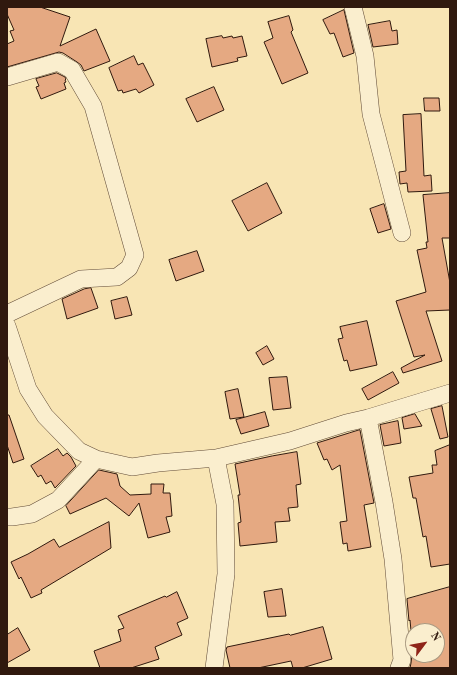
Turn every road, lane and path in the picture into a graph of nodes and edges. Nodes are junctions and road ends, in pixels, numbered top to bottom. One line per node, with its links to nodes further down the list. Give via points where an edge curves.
1 (353, 7): 3 (street, via 365,56 371,114)
2 (7, 78): 4 (street, via 58,62 72,70 93,106 135,255 129,268 116,277 81,279)
3 (402, 233)
4 (7, 314)
5 (7, 326): 9 (street, via 28,389 45,416 79,451)
6 (450, 393): 7 (street)
7 (368, 418): 8 (street, via 290,441); 12 (street, via 393,559 402,660)
8 (216, 458): 9 (street, via 132,467); 11 (street, via 225,504 226,574)
9 (96, 459): 10 (street, via 58,500 32,514)
10 (7, 517)
11 (214, 668)
12 (399, 668)

